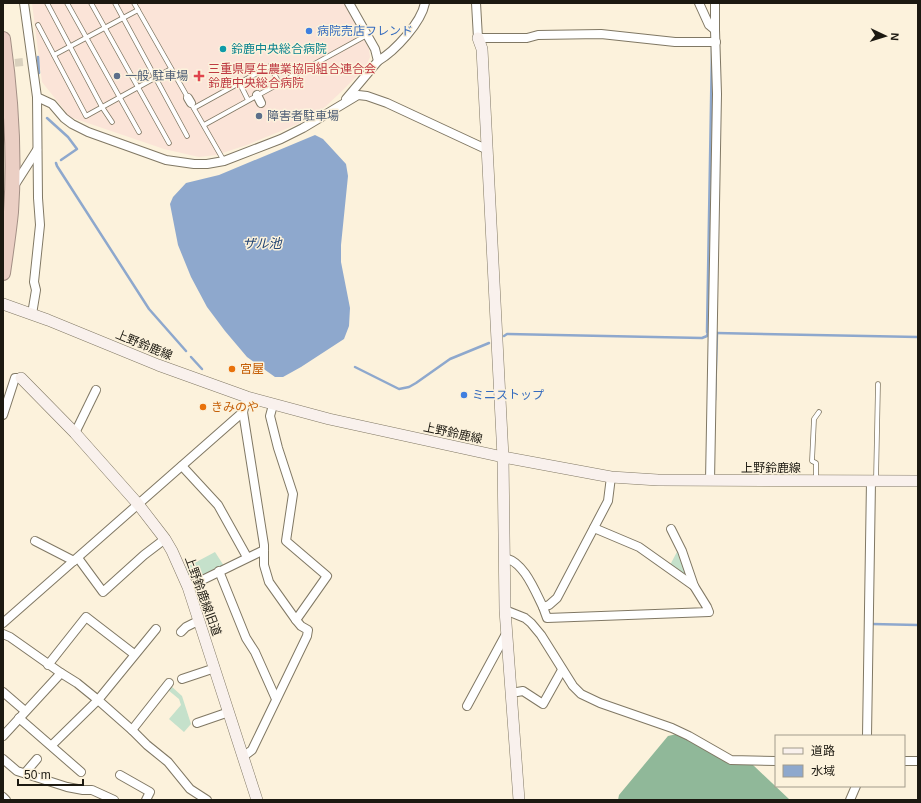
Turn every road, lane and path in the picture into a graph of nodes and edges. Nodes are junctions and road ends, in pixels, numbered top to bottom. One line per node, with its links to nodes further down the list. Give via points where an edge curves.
1 (24, 3): 30 (street, via 28,61)
2 (47, 3): 22 (lane)
3 (67, 3): 18 (lane)
4 (91, 3): 15 (lane)
5 (114, 3): 13 (lane)
6 (134, 3): 12 (lane)
7 (349, 3): 17 (street)
8 (425, 3): 24 (street, via 409,32)
9 (476, 3): 19 (street)
10 (699, 3): 16 (street, via 709,25)
11 (715, 3): 16 (street)
12 (138, 10): 13 (lane); 25 (lane)
13 (123, 18): 15 (lane); 26 (lane)
14 (38, 25): 23 (lane)
15 (105, 28): 18 (lane); 29 (lane)
16 (715, 30): 21 (street)
17 (367, 34): 24 (street); 28 (lane)
18 (86, 37): 22 (lane); 31 (lane)
19 (478, 38): 21 (street, via 601,34 668,41); 42 (street, via 482,49)
20 (3, 39): 44 (highway, via 12,124)
21 (715, 42): 60 (street, via 717,102)
22 (70, 46): 23 (lane); 35 (lane)
23 (54, 55): 35 (lane, via 86,116)
24 (378, 61): 34 (street)
25 (171, 68): 26 (lane); 33 (lane)
26 (154, 77): 29 (lane); 39 (lane)
27 (239, 82): 28 (lane, via 270,66); 32 (lane); 33 (lane)
28 (279, 84): 32 (lane, via 259,99)
29 (138, 87): 31 (lane); 40 (lane)
30 (36, 97): 41 (street); 43 (street, via 52,104 64,118 79,129 166,160 194,164)
31 (119, 97): 35 (lane); 38 (lane)
32 (248, 100): 37 (lane)
33 (191, 103): 37 (lane)
34 (343, 103): 42 (street, via 358,95 367,96); 43 (street, via 281,139)
35 (102, 107): 36 (lane)
36 (112, 122)
37 (204, 125): 43 (lane)
38 (138, 132)
39 (187, 136)
40 (169, 143)
41 (38, 150): 44 (street); 47 (street, via 40,225)
42 (488, 150): 57 (street)
43 (224, 161)
44 (12, 190): 45 (highway)
45 (3, 273)
46 (3, 304): 47 (street, 上野鈴鹿線)
47 (32, 314): 51 (street, 上野鈴鹿線)
48 (21, 378): 55 (street, via 15,378); 56 (street, 上野鈴鹿線旧道)
49 (878, 384): 62 (lane)
50 (96, 390): 56 (street)
51 (246, 397): 52 (street, 上野鈴鹿線); 53 (street)
52 (273, 405): 57 (street, 上野鈴鹿線); 78 (street, via 270,416 293,494 286,541 328,576)
53 (243, 412): 58 (street); 69 (street)
54 (818, 412): 61 (lane, via 814,418 812,461 816,463)
55 (3, 414)
56 (75, 433): 64 (street, 上野鈴鹿線旧道)
57 (503, 458): 59 (street, 上野鈴鹿線); 71 (street)
58 (182, 466): 64 (street); 70 (street, via 218,505)
59 (611, 477): 60 (street, 上野鈴鹿線); 65 (street, via 608,501)
60 (710, 481): 61 (street, 上野鈴鹿線)
61 (816, 481): 62 (street, 上野鈴鹿線)
62 (874, 481): 63 (street, 上野鈴鹿線); 102 (street)
63 (918, 481)
64 (138, 504): 67 (street, 上野鈴鹿線旧道); 72 (street)
65 (594, 528): 74 (street, via 639,547); 76 (street, via 557,598)
66 (671, 529): 74 (street)
67 (165, 539): 72 (street, via 103,592); 75 (street, 上野鈴鹿線旧道)
68 (35, 541): 72 (street)
69 (264, 550): 70 (street); 78 (street, via 264,565 269,582)
70 (247, 558): 73 (street)
71 (504, 558): 76 (street, via 515,562 529,579); 77 (street)
72 (76, 559): 80 (street)
73 (219, 572): 75 (street); 94 (street, via 246,638)
74 (694, 586): 76 (street, via 709,612 547,618)
75 (188, 587): 79 (street, 上野鈴鹿線旧道)
76 (543, 607)
77 (505, 610): 84 (street); 88 (street, via 531,623)
78 (296, 620): 94 (street, via 308,630 308,636)
79 (198, 621): 82 (street, via 186,626); 87 (street, 上野鈴鹿線旧道)
80 (3, 623)
81 (156, 629): 85 (street)
82 (181, 632)
83 (3, 634): 86 (street)
84 (506, 634): 93 (street); 96 (street)
85 (134, 654): 86 (street, via 86,617); 95 (street)
86 (48, 665): 89 (street)
87 (215, 668): 90 (street); 98 (street, 上野鈴鹿線旧道)
88 (562, 670): 93 (street, via 543,704 523,691); 108 (street, via 581,694 672,728 731,760)
89 (61, 674): 95 (street); 97 (street)
90 (182, 679)
91 (169, 683): 101 (street)
92 (3, 692): 97 (street)
93 (511, 693): 121 (street)
94 (276, 699): 105 (street, via 252,750)
95 (98, 700): 101 (street); 104 (street)
96 (467, 706)
97 (25, 711): 99 (street)
98 (229, 712): 100 (street); 105 (street, 上野鈴鹿線旧道)
99 (19, 718): 103 (street); 104 (street)
100 (197, 723)
101 (132, 730): 119 (street, via 168,762 190,789)
102 (867, 735)
103 (3, 736)
104 (52, 745): 111 (street)
105 (244, 756): 120 (street, 上野鈴鹿線旧道)
106 (3, 759): 112 (street, via 17,771)
107 (37, 759): 112 (street)
108 (775, 761)
109 (905, 761): 110 (street)
110 (918, 761)
111 (81, 772)
112 (25, 773): 117 (street, via 68,787 92,790)
113 (120, 775): 118 (street, via 150,792)
114 (856, 787): 122 (street)
115 (3, 797): 116 (street)
116 (6, 800)
117 (114, 800)
118 (146, 800)
119 (207, 800)
120 (257, 800)
121 (519, 800)
122 (850, 800)

